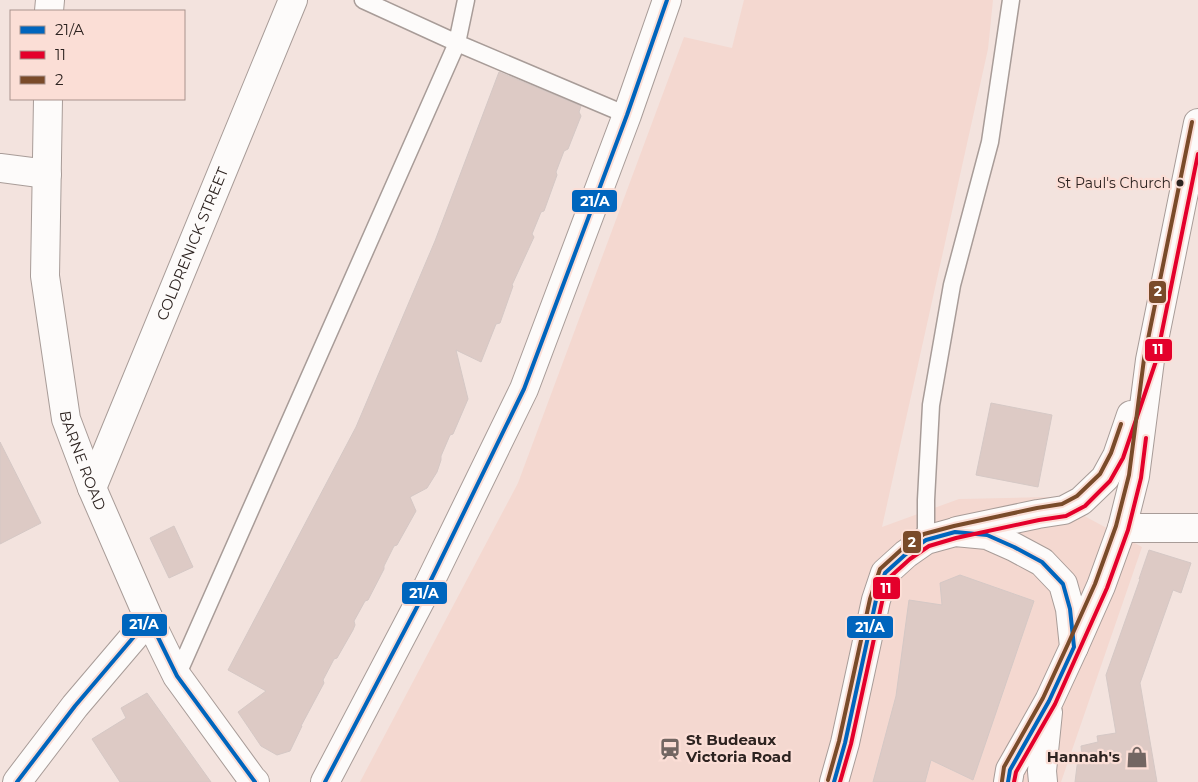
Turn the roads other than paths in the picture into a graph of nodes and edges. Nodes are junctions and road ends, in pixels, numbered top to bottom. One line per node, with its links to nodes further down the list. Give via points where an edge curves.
1 (293, 0): 13 (street, COLDRENICK STREET)
2 (363, 0): 6 (lane)
3 (466, 0): 6 (lane)
4 (667, 0): 8 (street)
5 (1011, 0): 17 (lane, via 990,142 952,286 931,405)
6 (457, 42): 8 (lane); 20 (lane)
7 (48, 100): 11 (street, BARNE ROAD)
8 (627, 115): 24 (street, via 524,389 428,586)
9 (1198, 123): 12 (street)
10 (0, 168): 11 (street)
11 (47, 174): 13 (street, BARNE ROAD, via 46,276 59,375 66,419)
12 (1150, 360): 14 (street, via 1135,476); 16 (street, via 1116,456 1105,478 1081,502 1064,510)
13 (92, 488): 18 (street, BARNE ROAD)
14 (1122, 528): 15 (street); 19 (street)
15 (1198, 528)
16 (955, 532): 17 (street); 19 (street, via 987,535 1042,562 1063,584)
17 (926, 540): 25 (street, via 886,573 876,600)
18 (149, 619): 20 (street, BARNE ROAD); 22 (street)
19 (1074, 647): 21 (street)
20 (176, 676): 23 (street, BARNE ROAD)
21 (1049, 701): 26 (street, via 1010,770); 27 (street)
22 (17, 782)
23 (255, 782)
24 (325, 782)
25 (834, 782)
26 (1008, 782)
27 (1043, 782)

